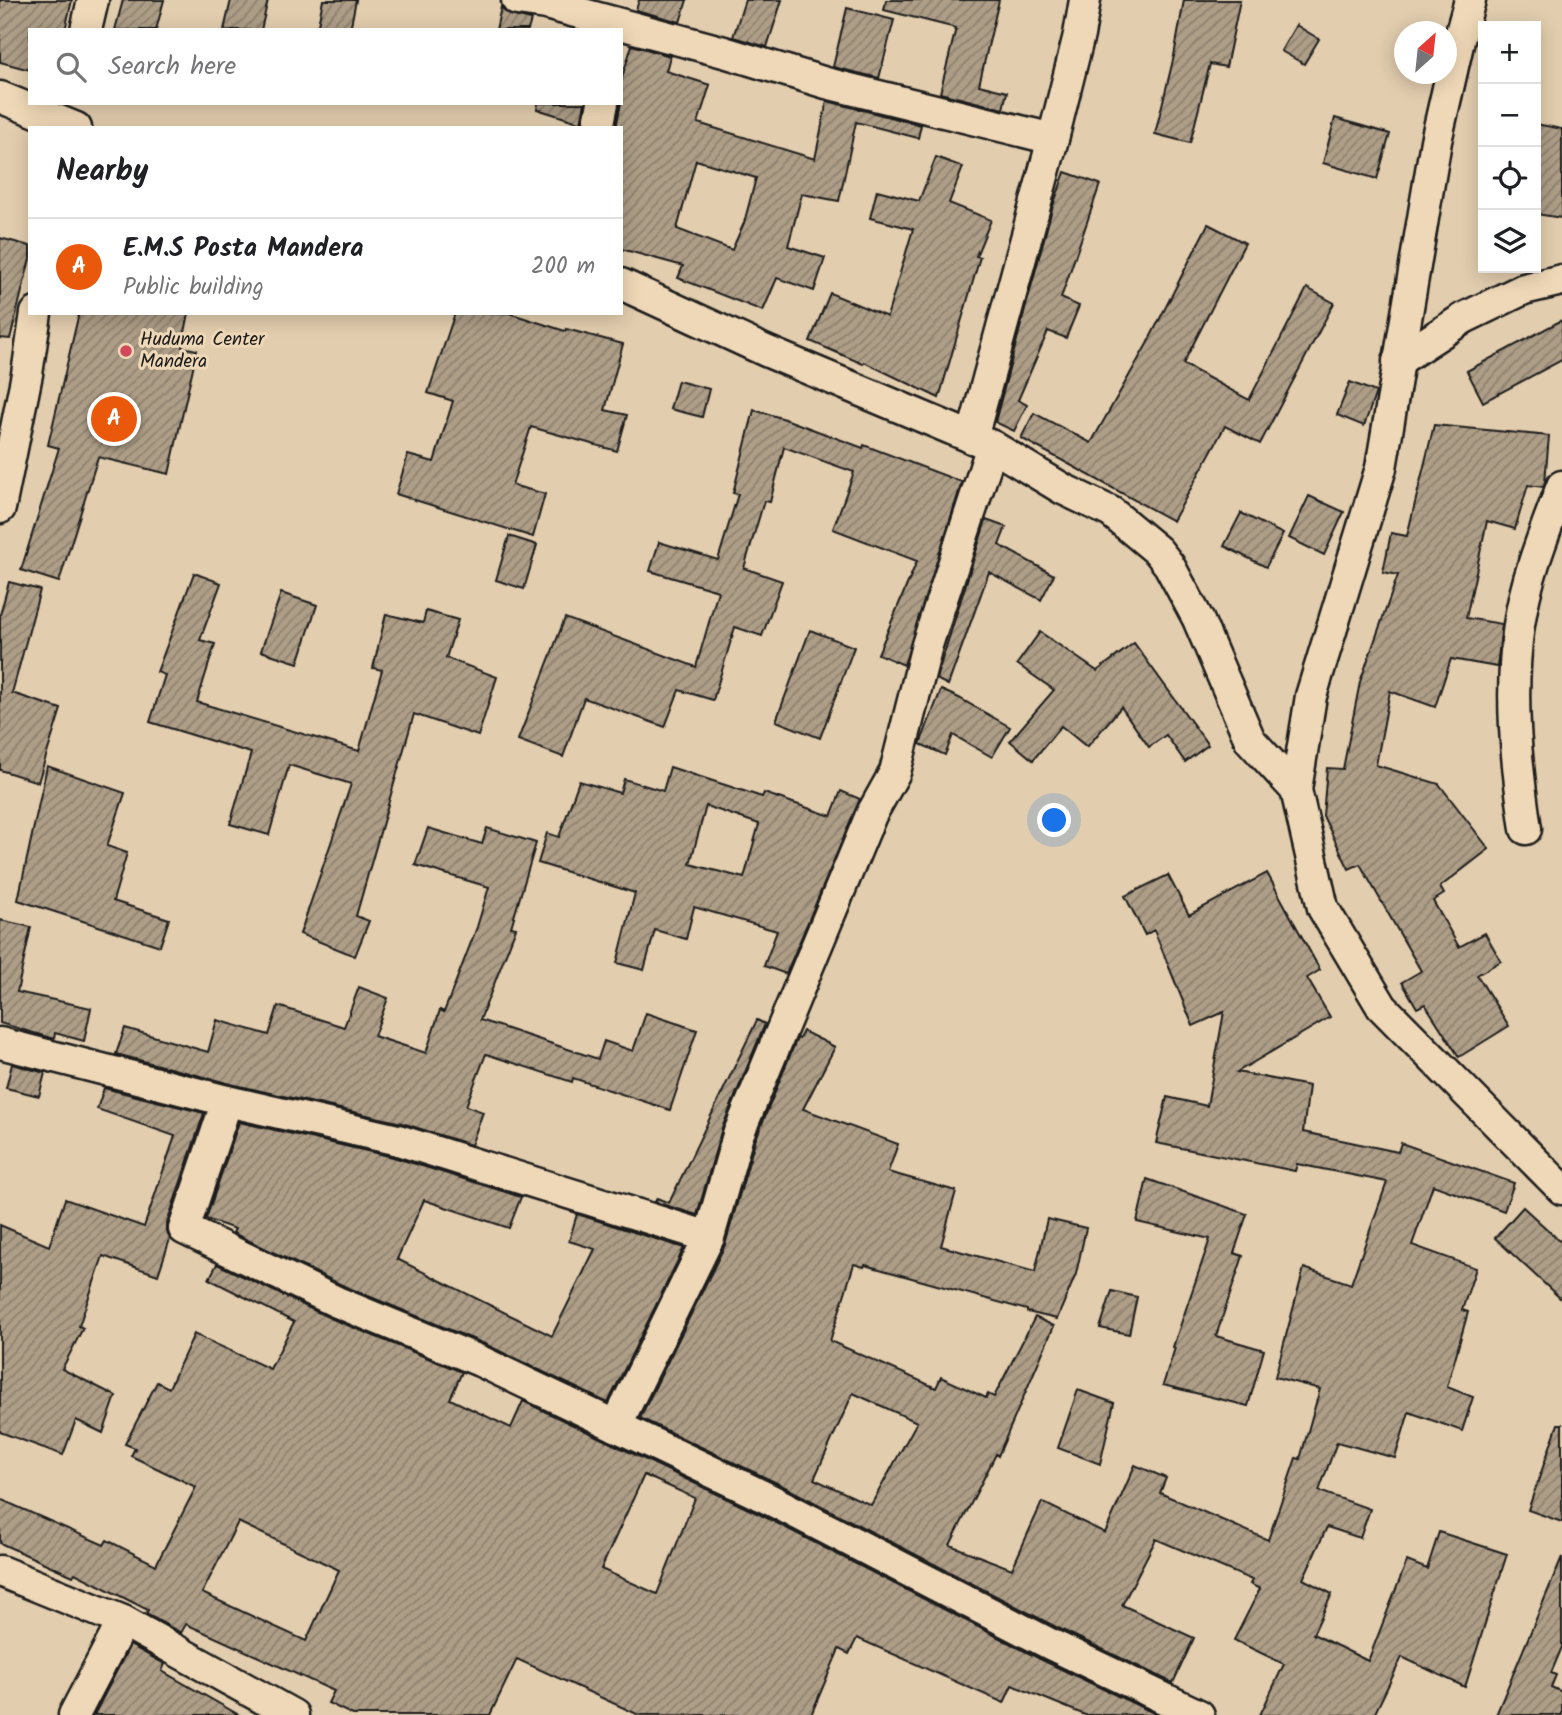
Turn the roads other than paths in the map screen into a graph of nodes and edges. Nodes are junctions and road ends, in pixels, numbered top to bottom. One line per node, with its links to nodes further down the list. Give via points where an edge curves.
1 (93, 0): 6 (street)
2 (517, 0): 5 (street)
3 (1085, 0): 11 (street)
4 (1470, 0): 15 (street, via 1436,141)
5 (622, 18): 11 (street, via 826,83)
6 (86, 28)
7 (0, 97): 9 (street)
8 (603, 105): 10 (street)
9 (69, 121)
10 (598, 126)
11 (1053, 139): 16 (street)
12 (1562, 280): 15 (street, via 1524,289 1464,318)
13 (623, 285): 16 (street)
14 (36, 315): 18 (street)
15 (1398, 361): 19 (street, via 1381,468 1311,696)
16 (982, 442): 19 (street, via 1111,512 1158,551 1198,619 1250,740); 24 (street, via 895,772 871,815 738,1135)
17 (1562, 486): 20 (street, via 1519,623 1515,731)
18 (0, 509)
19 (1296, 790): 23 (street, via 1323,908 1382,1007)
20 (1526, 829)
21 (0, 1043): 22 (street)
22 (228, 1101): 24 (street, via 398,1140); 25 (street, via 184,1230)
23 (1562, 1189)
24 (709, 1237): 25 (street)
25 (616, 1426): 30 (street)
26 (0, 1571): 27 (street)
27 (123, 1621): 28 (street); 29 (street)
28 (74, 1715)
29 (293, 1715)
30 (1199, 1715)

